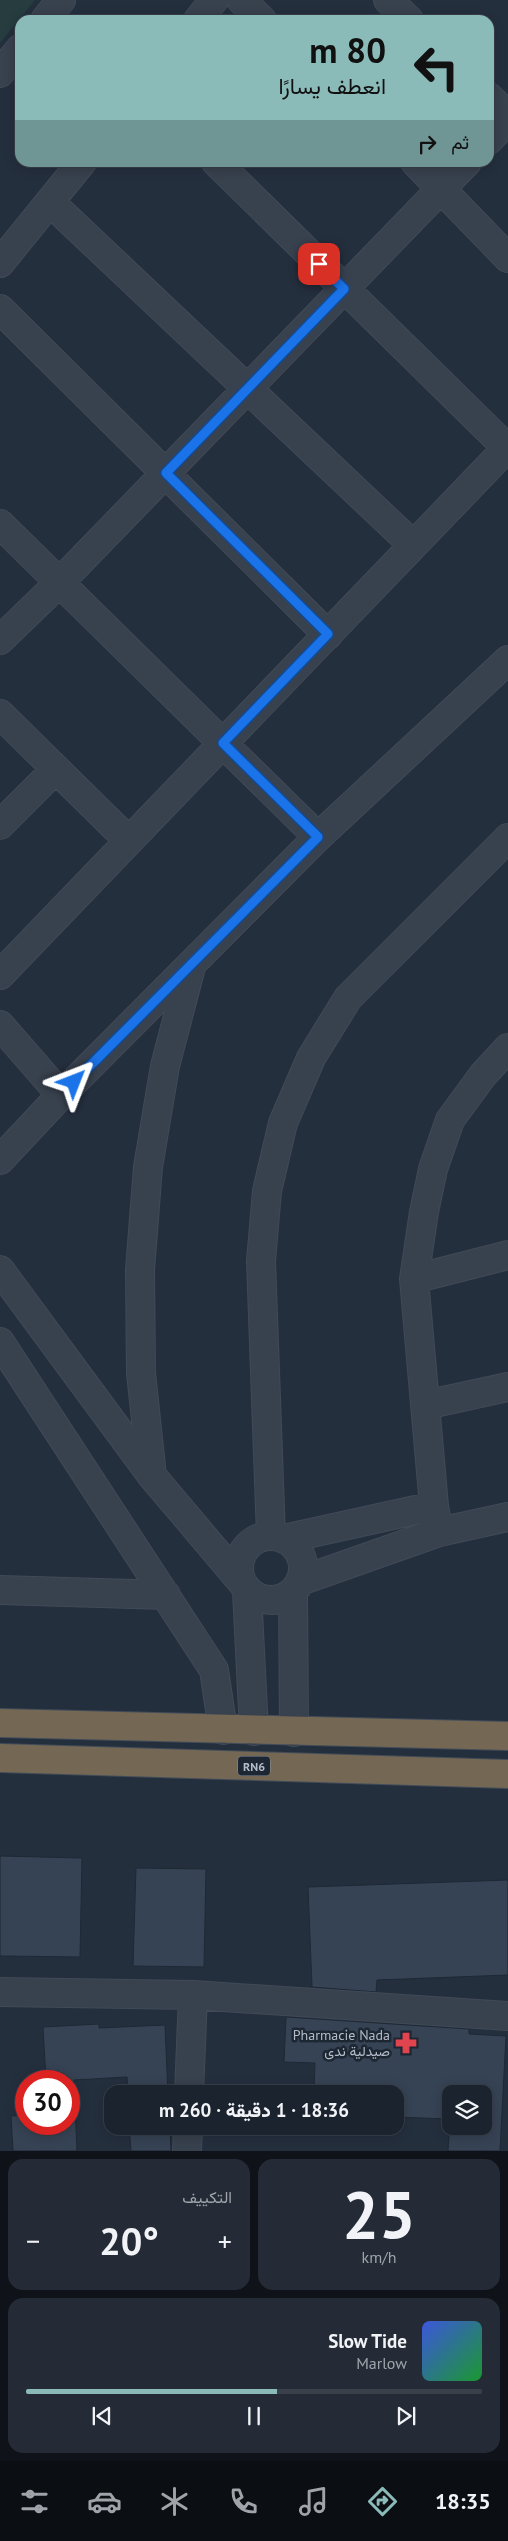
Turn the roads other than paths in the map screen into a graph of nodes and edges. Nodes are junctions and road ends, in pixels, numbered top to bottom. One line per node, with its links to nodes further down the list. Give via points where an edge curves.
1 (214, 0): 4 (street)
2 (241, 0): 5 (street)
3 (388, 0): 6 (street)
4 (202, 15)
5 (257, 15)
6 (404, 15)
7 (15, 56): 8 (street)
8 (0, 74)
9 (494, 102): 10 (street)
10 (508, 116)
11 (508, 120): 12 (street)
12 (494, 135)
13 (78, 167): 18 (street)
14 (221, 167): 21 (street)
15 (419, 167): 17 (street)
16 (462, 167): 17 (street)
17 (442, 188): 19 (street); 21 (street)
18 (50, 202): 20 (street); 23 (street)
19 (508, 258)
20 (0, 263)
21 (344, 289): 23 (street); 24 (street)
22 (0, 309): 25 (street)
23 (248, 388): 25 (street); 27 (street)
24 (507, 448): 27 (street)
25 (166, 473): 28 (street); 29 (street)
26 (0, 524): 28 (street)
27 (413, 545): 29 (street)
28 (60, 582): 30 (street); 33 (street)
29 (328, 634): 33 (street)
30 (0, 640)
31 (508, 660): 36 (street)
32 (0, 714): 34 (street)
33 (223, 743): 36 (street); 38 (street)
34 (56, 769): 35 (street); 38 (street)
35 (0, 825)
36 (318, 837): 39 (street)
37 (508, 838): 54 (street, via 348,998 311,1058 283,1122 267,1191 261,1260)
38 (130, 841): 40 (street)
39 (192, 966): 43 (street); 51 (street, via 165,1066 147,1177 140,1270 141,1354)
40 (0, 975)
41 (0, 1025): 43 (street)
42 (508, 1048): 47 (street, via 483,1075 450,1120 433,1169)
43 (61, 1096): 44 (street)
44 (0, 1160)
45 (508, 1255): 47 (street)
46 (0, 1270): 51 (street)
47 (414, 1279): 50 (street)
48 (0, 1342): 58 (street)
49 (508, 1387): 50 (street)
50 (425, 1405): 53 (street)
51 (152, 1476): 55 (street)
52 (508, 1517): 53 (street)
53 (437, 1519): 54 (street); 56 (street)
54 (277, 1537): 55 (street, via 259,1538 241,1555 238,1568); 56 (street, via 294,1546 301,1556 303,1569)
55 (244, 1585): 56 (street, via 258,1598 270,1600 282,1598); 61 (street)
56 (297, 1586): 62 (street)
57 (0, 1590): 58 (street)
58 (166, 1595): 60 (street, via 214,1670)
59 (0, 1723): 60 (highway)
60 (223, 1730): 61 (highway)
61 (254, 1731): 62 (highway)
62 (294, 1732): 63 (highway)
63 (508, 1736)
64 (0, 1758): 65 (highway, RN6)
65 (508, 1774)
66 (193, 1995): 67 (street); 68 (street); 69 (street)
67 (5, 1998)
68 (508, 2016)
69 (189, 2085)
70 (188, 2135): 71 (street)
71 (187, 2151)

